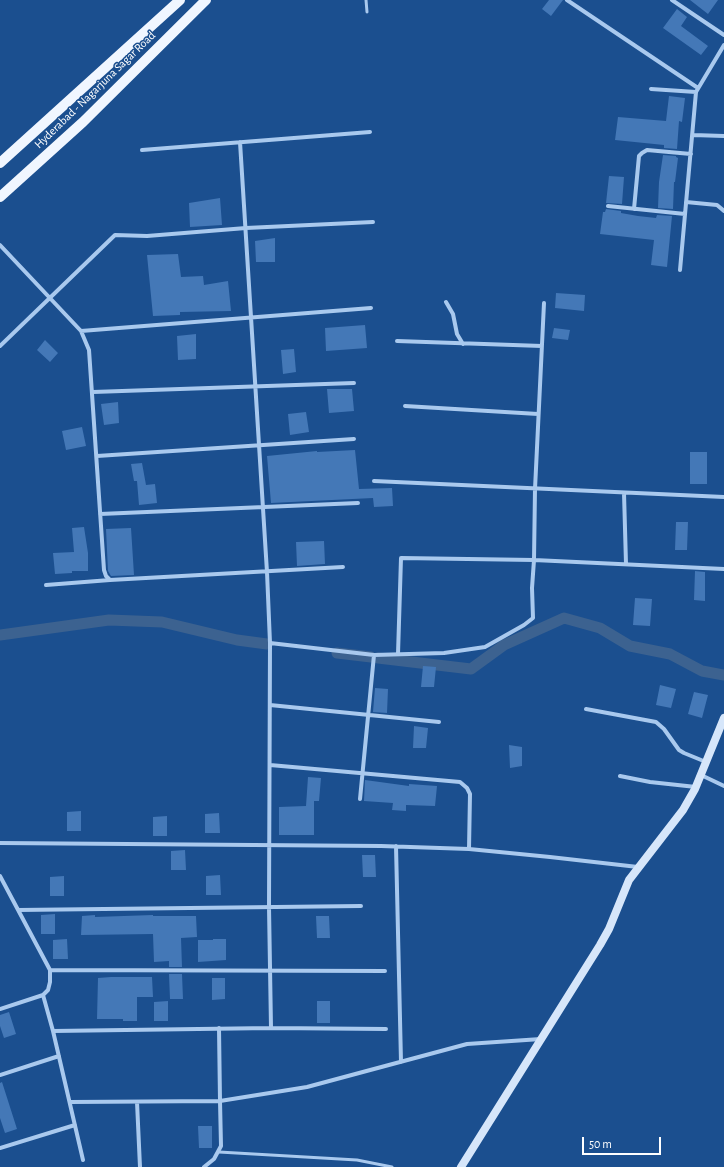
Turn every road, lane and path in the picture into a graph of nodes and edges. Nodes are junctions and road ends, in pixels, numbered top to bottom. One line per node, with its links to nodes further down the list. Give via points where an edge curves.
1 (180, 0): 17 (main road, Hyderabad - Nagarjuna Sagar Road)
2 (206, 0): 18 (main road, Hyderabad - Nagarjuna Sagar Road, via 83,122)
3 (366, 0): 6 (lane)
4 (567, 0): 10 (street)
5 (672, 0): 7 (street)
6 (367, 12)
7 (724, 35)
8 (724, 45): 10 (street)
9 (651, 88): 10 (street)
10 (697, 90): 12 (street)
11 (370, 132): 14 (street)
12 (692, 135): 13 (street); 16 (street)
13 (724, 136)
14 (240, 142): 15 (street); 25 (street)
15 (142, 150)
16 (691, 154): 19 (street); 21 (street, via 647,150 642,153 639,156)
17 (0, 163)
18 (0, 197)
19 (686, 202): 22 (street, via 717,205); 23 (street)
20 (608, 206): 21 (street)
21 (634, 209): 23 (street)
22 (724, 211)
23 (685, 214): 27 (street)
24 (373, 222): 25 (street)
25 (246, 228): 28 (street, via 146,236 115,235); 32 (street)
26 (0, 245): 28 (street)
27 (680, 270)
28 (50, 298): 33 (street); 36 (street)
29 (446, 302): 35 (street)
30 (544, 303): 37 (street)
31 (371, 308): 32 (street)
32 (251, 318): 33 (street); 39 (street)
33 (81, 331): 40 (street, via 89,350)
34 (397, 341): 35 (street)
35 (463, 344): 37 (street)
36 (0, 346)
37 (542, 346): 42 (street)
38 (354, 383): 39 (street)
39 (256, 386): 40 (street); 44 (street)
40 (93, 392): 45 (street)
41 (405, 406): 42 (street)
42 (538, 414): 47 (street)
43 (354, 439): 44 (street)
44 (259, 445): 45 (street); 51 (street)
45 (97, 456): 52 (street)
46 (374, 481): 47 (street)
47 (535, 489): 48 (street); 53 (street)
48 (624, 493): 49 (street); 54 (street)
49 (724, 497)
50 (358, 503): 51 (street)
51 (263, 507): 52 (street); 57 (street)
52 (100, 514): 58 (street, via 104,570)
53 (534, 560): 54 (street); 61 (street, via 532,618 524,625 485,647 444,653); 61 (street, via 401,558)
54 (626, 564): 56 (street)
55 (343, 567): 57 (street)
56 (724, 569)
57 (267, 572): 58 (street); 60 (street)
58 (110, 580): 59 (street)
59 (46, 585)
60 (270, 643): 62 (street); 63 (street)
61 (398, 654): 62 (street)
62 (374, 655): 65 (street)
63 (270, 705): 65 (street); 69 (street)
64 (586, 709): 68 (street, via 656,722 679,750)
65 (368, 715): 66 (street); 70 (street)
66 (439, 722)
67 (723, 723): 68 (street)
68 (706, 762): 71 (street)
69 (270, 765): 70 (street); 77 (street)
70 (363, 774): 75 (street); 79 (street, via 460,782 470,794)
71 (700, 775): 73 (street); 74 (street)
72 (620, 776): 74 (street)
73 (724, 786)
74 (696, 787): 80 (street, via 683,810)
75 (360, 799)
76 (0, 843): 77 (street)
77 (270, 845): 78 (street); 83 (street)
78 (396, 846): 79 (street); 96 (street)
79 (469, 849): 80 (street)
80 (638, 867): 94 (street, via 629,880 609,929)
81 (0, 876): 84 (street)
82 (361, 906): 83 (street)
83 (269, 907): 84 (street); 86 (street)
84 (18, 910): 85 (street)
85 (50, 970): 86 (street); 88 (street, via 49,986)
86 (270, 971): 87 (street); 91 (street)
87 (385, 971)
88 (44, 995): 89 (street); 93 (street)
89 (0, 1009)
90 (219, 1028): 91 (street); 93 (street); 98 (street)
91 (271, 1028): 92 (street)
92 (386, 1028)
93 (53, 1031): 95 (street)
94 (541, 1039): 96 (street, via 466,1044); 108 (street)
95 (59, 1056): 97 (street); 99 (street)
96 (401, 1062): 98 (street, via 307,1087)
97 (0, 1075)
98 (220, 1101): 100 (street); 103 (street)
99 (70, 1102): 100 (street); 101 (street)
100 (136, 1102): 105 (street)
101 (75, 1126): 102 (street); 104 (street)
102 (0, 1148)
103 (219, 1152): 106 (street); 107 (lane, via 357,1160)
104 (83, 1160)
105 (140, 1167)
106 (204, 1167)
107 (392, 1167)
108 (461, 1167)

